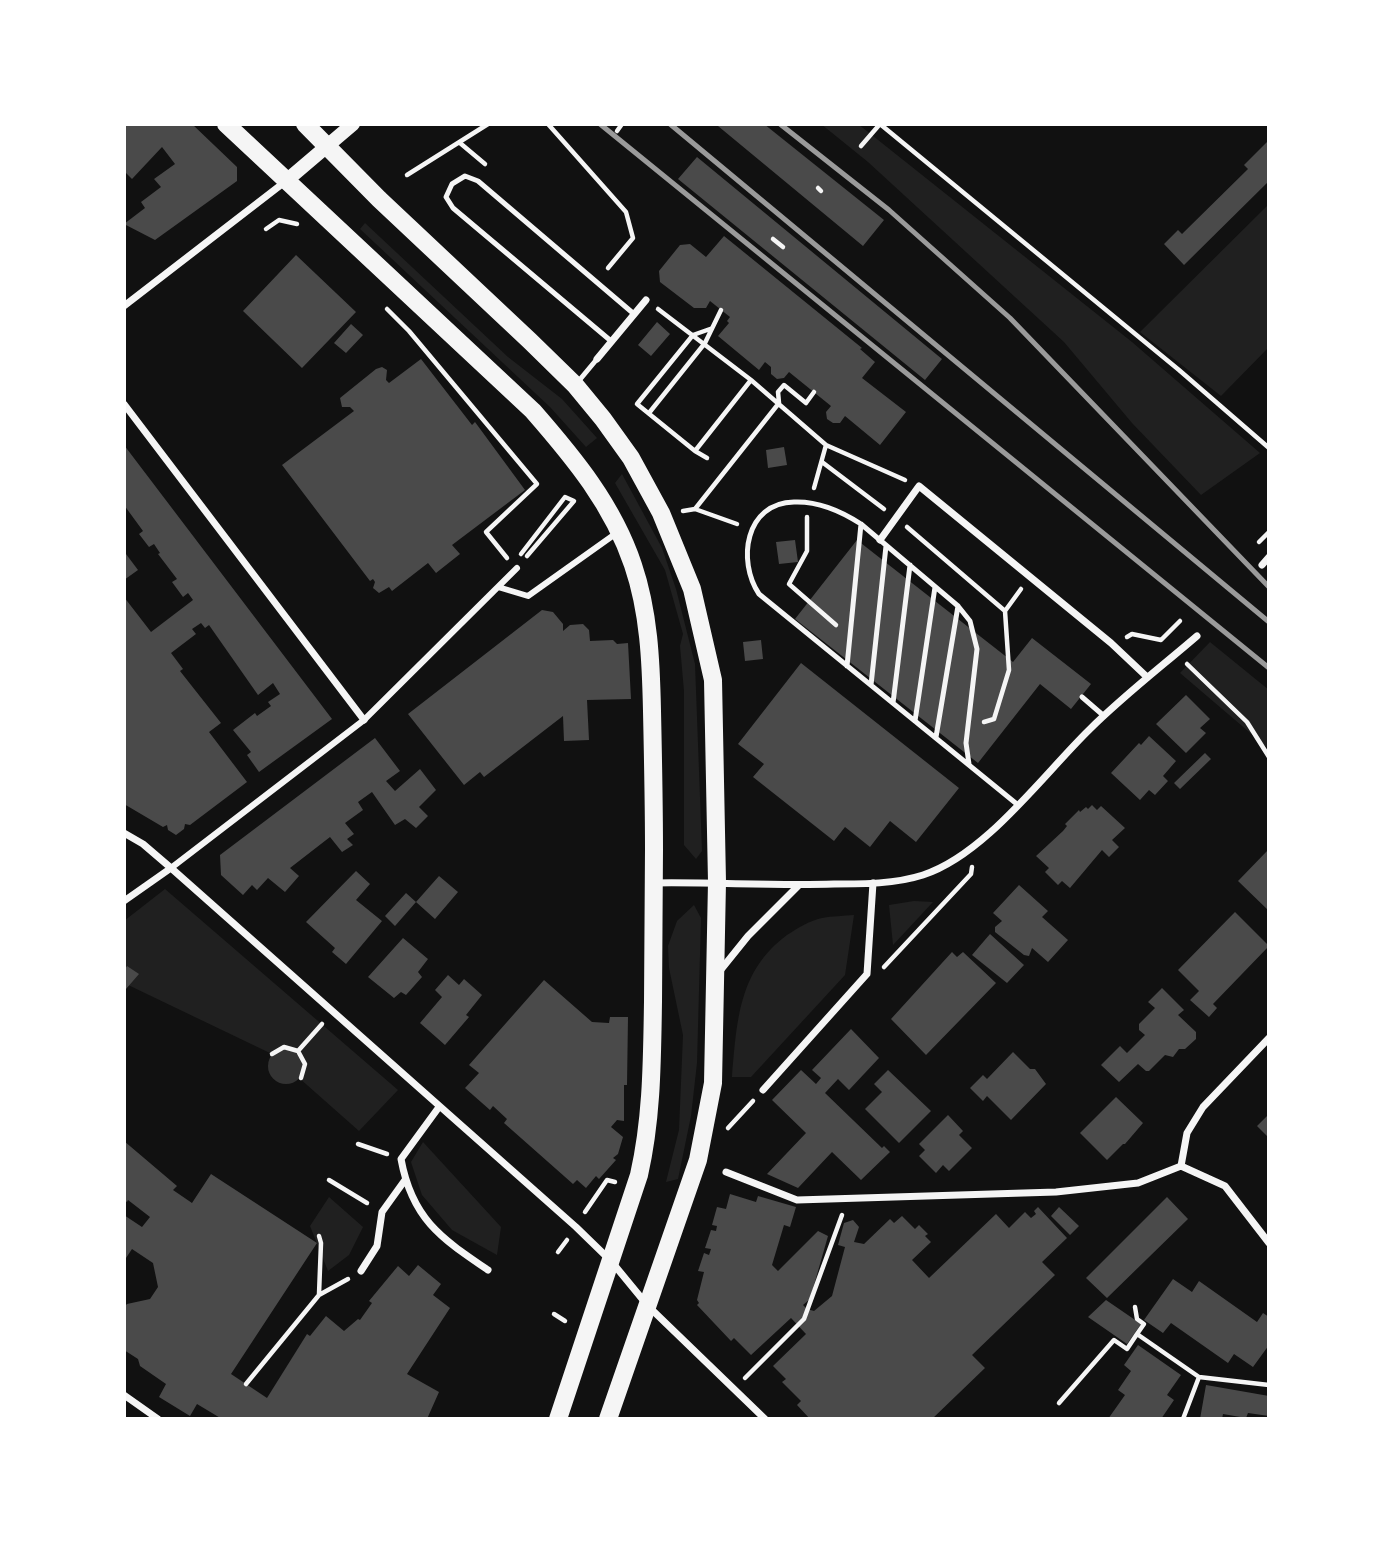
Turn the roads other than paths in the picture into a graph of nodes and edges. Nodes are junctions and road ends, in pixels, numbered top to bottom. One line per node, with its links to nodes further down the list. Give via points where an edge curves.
1 (226, 124): 5 (main road)
2 (305, 124): 4 (main road)
3 (353, 124): 4 (main road)
4 (327, 147): 5 (main road); 11 (main road)
5 (286, 181): 7 (street); 14 (main road, via 533,411 600,494)
6 (646, 300): 8 (street)
7 (124, 306)
8 (634, 314): 9 (street); 9 (lane, via 478,181 465,176 452,184 446,197 453,208)
9 (611, 341): 10 (street)
10 (597, 359): 11 (lane)
11 (575, 385): 37 (main road, via 631,458 661,513 692,589 713,680)
12 (124, 404): 30 (street)
13 (861, 524): 15 (lane); 24 (lane); 24 (lane, via 830,508 792,501 767,512 752,529 746,556 751,582 759,594)
14 (620, 531): 20 (street, via 528,596); 38 (main road, via 634,566 650,652)
15 (883, 543): 17 (lane); 25 (street, via 919,486); 26 (lane)
16 (1269, 557): 18 (street)
17 (910, 565): 21 (lane); 28 (lane)
18 (1262, 565)
19 (515, 566): 20 (street)
20 (498, 587): 30 (street)
21 (935, 587): 22 (lane); 31 (lane)
22 (958, 606): 32 (lane); 33 (lane, via 971,621 977,649 966,743)
23 (1197, 636): 25 (street)
24 (847, 666): 26 (lane)
25 (1147, 677): 29 (street)
26 (871, 685): 28 (lane)
27 (1083, 697): 29 (lane)
28 (893, 703): 31 (lane)
29 (1104, 716): 34 (street)
30 (364, 720): 36 (street)
31 (915, 721): 32 (lane)
32 (936, 737): 33 (lane)
33 (969, 764): 34 (lane)
34 (1018, 805): 39 (street, via 976,845 944,867)
35 (124, 833): 36 (street)
36 (171, 868): 41 (street); 45 (street)
37 (718, 882): 38 (street); 40 (street); 42 (main road)
38 (654, 883): 50 (main road, via 652,1099 639,1175)
39 (873, 883): 40 (street); 44 (street, via 867,974)
40 (799, 885): 42 (street)
41 (124, 901)
42 (716, 976): 53 (main road, via 713,1083 698,1160)
43 (1269, 1038): 46 (street, via 1202,1107 1187,1133)
44 (763, 1090)
45 (439, 1107): 48 (street, via 401,1159); 50 (street)
46 (1181, 1166): 47 (street, via 1138,1183 1056,1192 809,1199 797,1199); 49 (street, via 1225,1186)
47 (726, 1172)
48 (405, 1180): 51 (street, via 421,1214 444,1240); 52 (street, via 382,1212 377,1245)
49 (1269, 1243)
50 (611, 1261): 53 (street); 56 (main road)
51 (488, 1270)
52 (361, 1271)
53 (648, 1306): 57 (main road); 58 (street)
54 (124, 1395): 55 (street)
55 (158, 1419)
56 (558, 1419)
57 (608, 1419)
58 (765, 1419)

